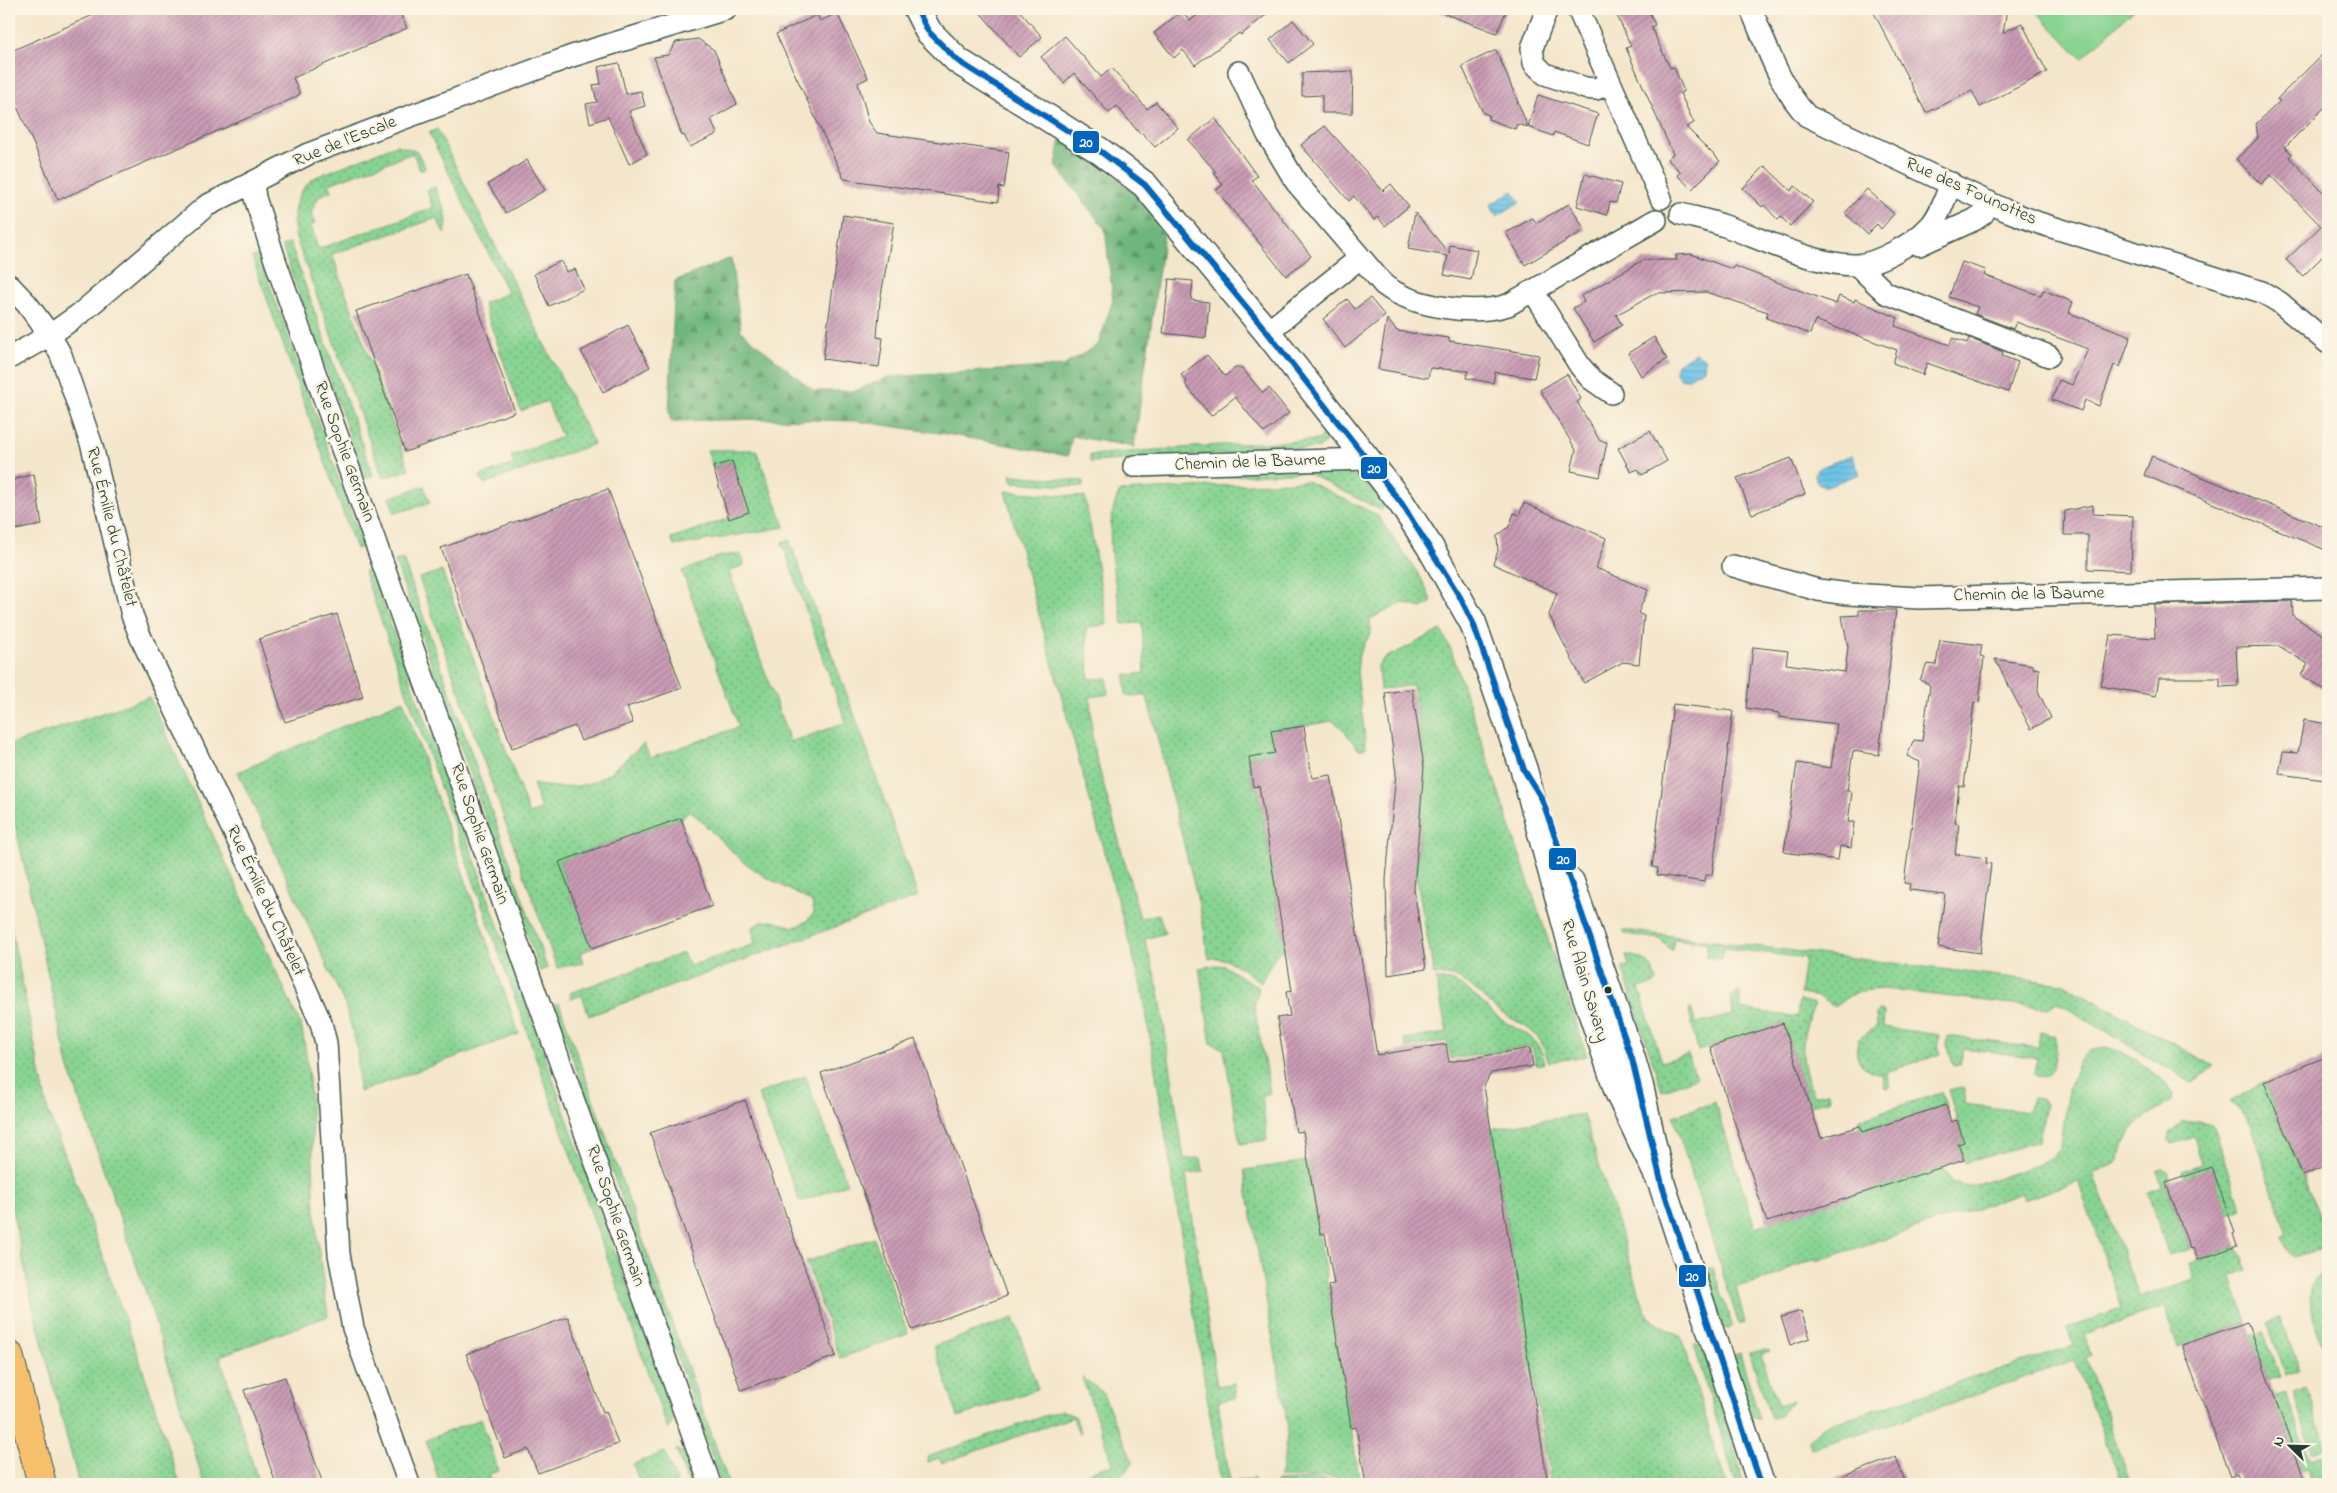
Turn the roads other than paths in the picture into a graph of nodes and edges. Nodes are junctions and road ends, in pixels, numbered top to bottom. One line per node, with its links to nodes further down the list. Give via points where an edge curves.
1 (726, 9): 8 (street, Rue de l'Escale, via 572,56 447,101 308,154)
2 (917, 9): 19 (street, Rue Alain Savary, via 928,31 958,61 1100,151 1145,185)
3 (1547, 9): 7 (street, via 1532,48 1534,63 1545,74 1585,88 1596,89)
4 (1578, 9): 7 (street)
5 (1751, 9): 9 (street, Rue des Founottes, via 1783,85 1807,116)
6 (1239, 72): 15 (street, via 1296,182)
7 (1609, 83): 10 (street)
8 (253, 182): 20 (street, Rue de l'Escale, via 206,206 81,313); 34 (street, Rue Sophie Germain, via 276,263)
9 (1951, 183): 11 (street, Rue des Founottes); 14 (street, via 1929,228)
10 (1661, 198): 12 (street, via 1675,199); 13 (street, via 1653,209)
11 (1989, 202): 14 (street, via 1983,214 1974,220 1919,245); 21 (street, Rue des Founottes, via 2039,223 2262,292 2279,302)
12 (1681, 214): 13 (street, via 1670,226 1661,225); 16 (street, via 1722,224 1828,262)
13 (1656, 220): 18 (street)
14 (1894, 252): 16 (street)
15 (1360, 258): 18 (street, via 1395,293 1436,306 1495,309); 19 (street)
16 (1857, 265): 22 (street, via 1886,293)
17 (9, 285): 20 (street, Rue Émilie du Châtelet)
18 (1533, 291): 24 (street, via 1580,366 1591,379)
19 (1267, 332): 25 (street, Rue Alain Savary)
20 (50, 335): 23 (street, Rue de l'Escale); 33 (street, Rue Émilie du Châtelet, via 61,355 92,446 132,615 141,638 321,1023 326,1043 339,1254 344,1283 354,1328)
21 (2328, 344)
22 (2049, 356)
23 (9, 358)
24 (1611, 393)
25 (1367, 459): 26 (street, Chemin de la Baume); 35 (street, Rue Alain Savary, via 1402,504 1474,623 1524,770 1581,981 1618,1092 1662,1185)
26 (1134, 466)
27 (1733, 566): 28 (street, Chemin de la Baume, via 1818,590 1919,598)
28 (2328, 588)
29 (9, 1355): 30 (highway)
30 (26, 1428): 31 (highway); 32 (highway)
31 (42, 1484)
32 (48, 1484)
33 (409, 1484)
34 (710, 1484)
35 (1761, 1484)

